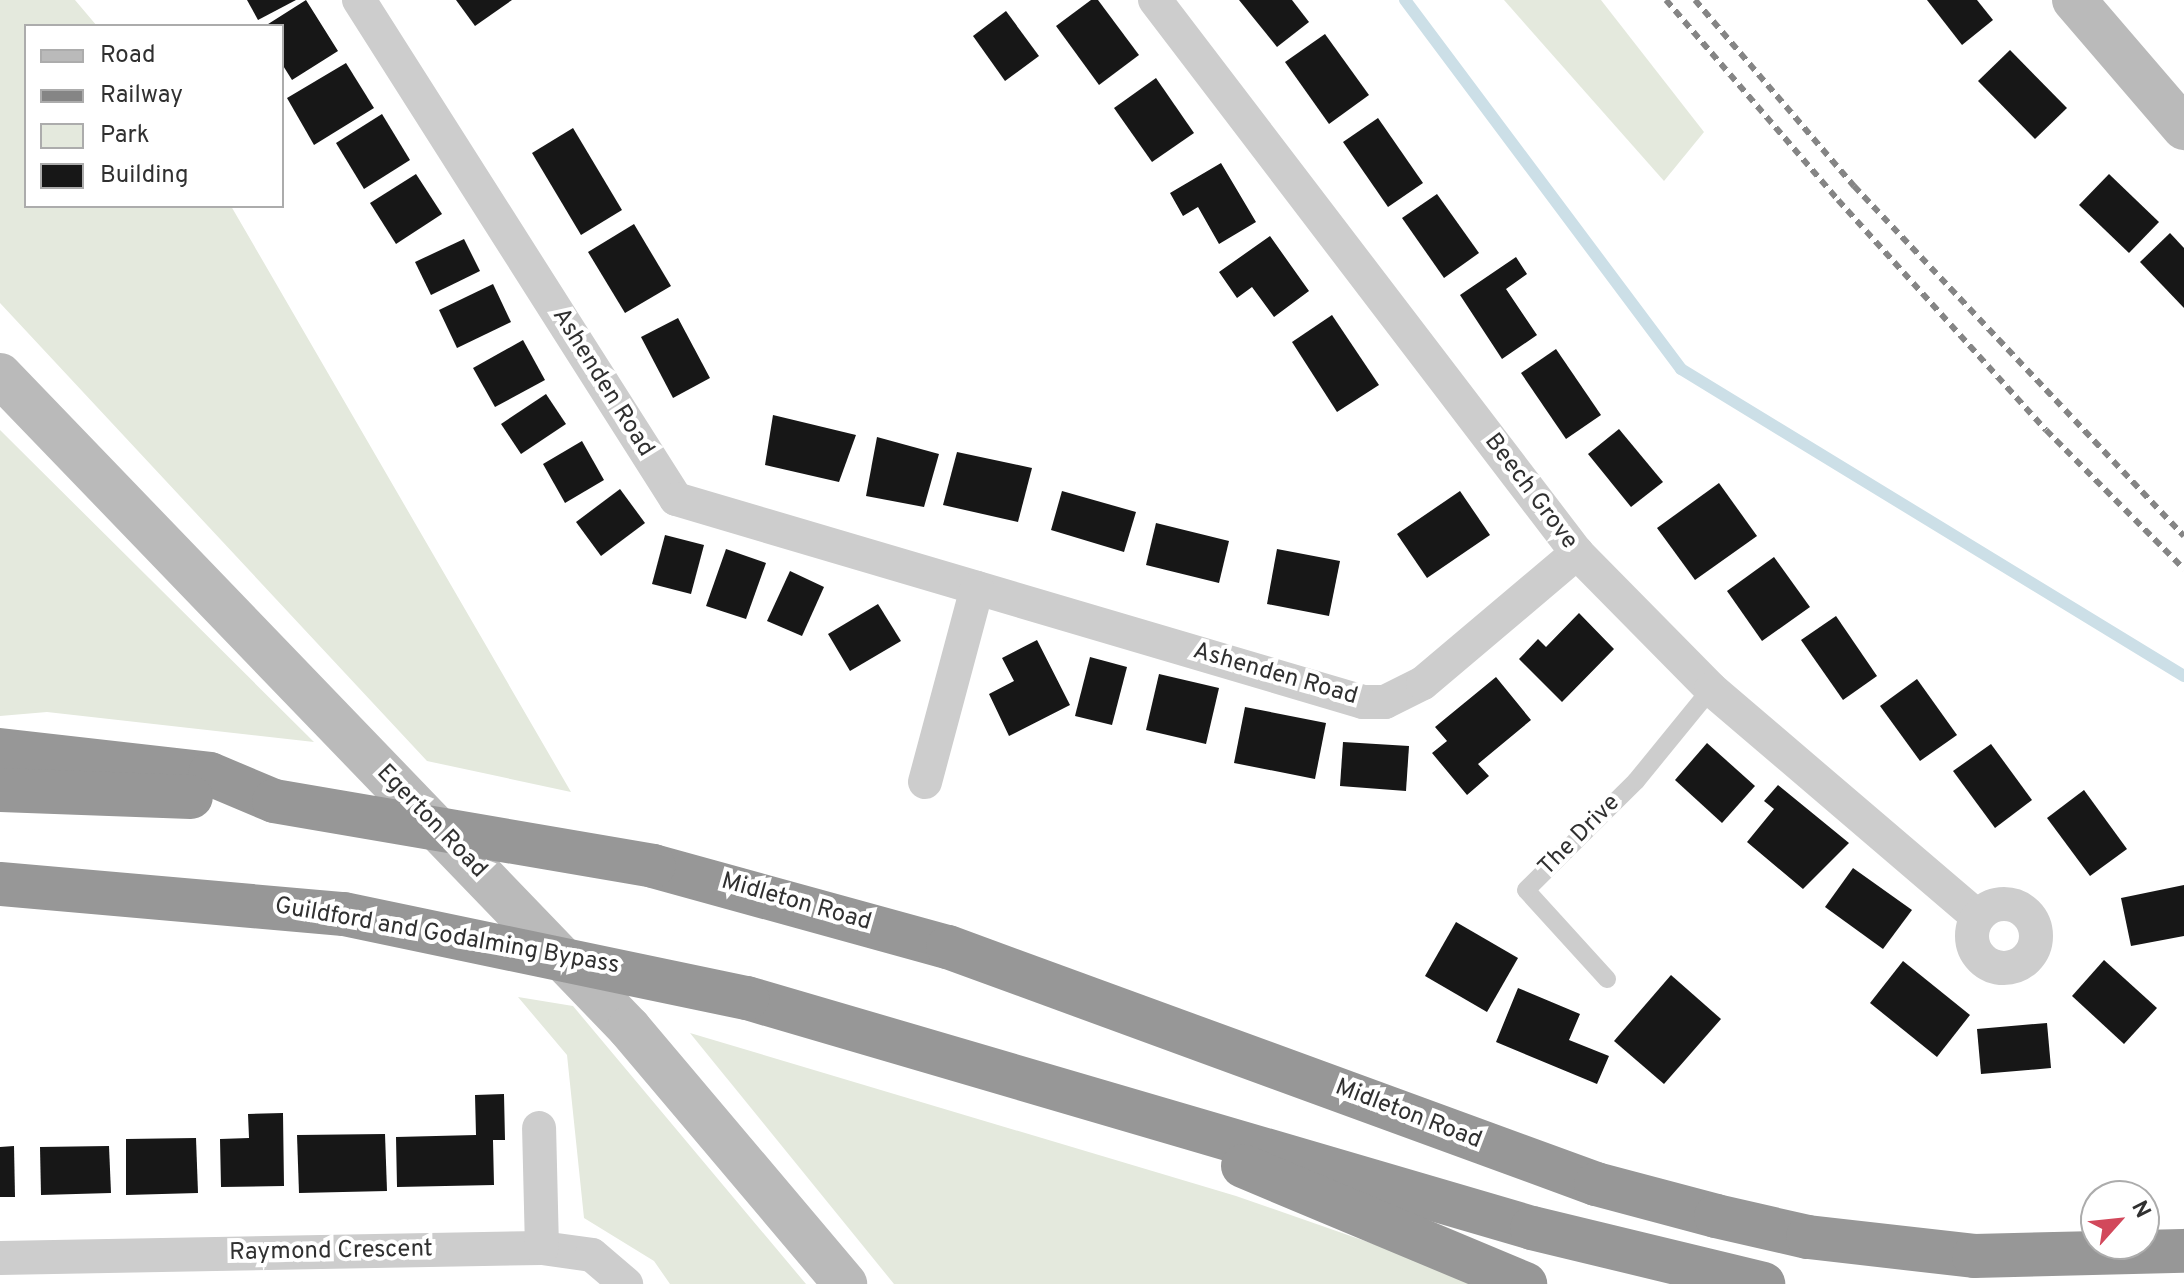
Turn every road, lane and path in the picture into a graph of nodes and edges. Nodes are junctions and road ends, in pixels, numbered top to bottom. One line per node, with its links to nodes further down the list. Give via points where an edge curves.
1 (359, 0): 7 (street, Ashenden Road, via 676,499)
2 (1155, 0): 6 (street, Beech Grove)
3 (2074, 0): 4 (street)
4 (2184, 128)
5 (0, 375): 22 (street, Egerton Road, via 629,1028)
6 (1577, 553): 7 (street, Ashenden Road, via 1423,683 1385,702 1363,702); 8 (street, Beech Grove)
7 (977, 588): 10 (street)
8 (1711, 689): 14 (street, Beech Grove); 15 (lane, The Drive, via 1636,781 1526,890)
9 (0, 750): 12 (highway, via 210,774)
10 (925, 782)
11 (0, 790): 12 (highway)
12 (274, 801): 19 (highway, Midleton Road, bridge, via 653,866 948,947 1596,1184 1716,1216 1808,1237 1974,1256)
13 (0, 884): 16 (highway, Guildford and Godalming Bypass, bridge, via 344,914 747,998)
14 (1978, 917)
15 (1607, 979)
16 (1058, 1086): 23 (highway); 24 (highway, via 1532,1228)
17 (539, 1128): 18 (street)
18 (542, 1248): 20 (street, Raymond Crescent); 21 (street, Raymond Crescent, via 592,1255)
19 (2184, 1251)
20 (0, 1258)
21 (626, 1284)
22 (845, 1284)
23 (1525, 1284)
24 (1763, 1284)

